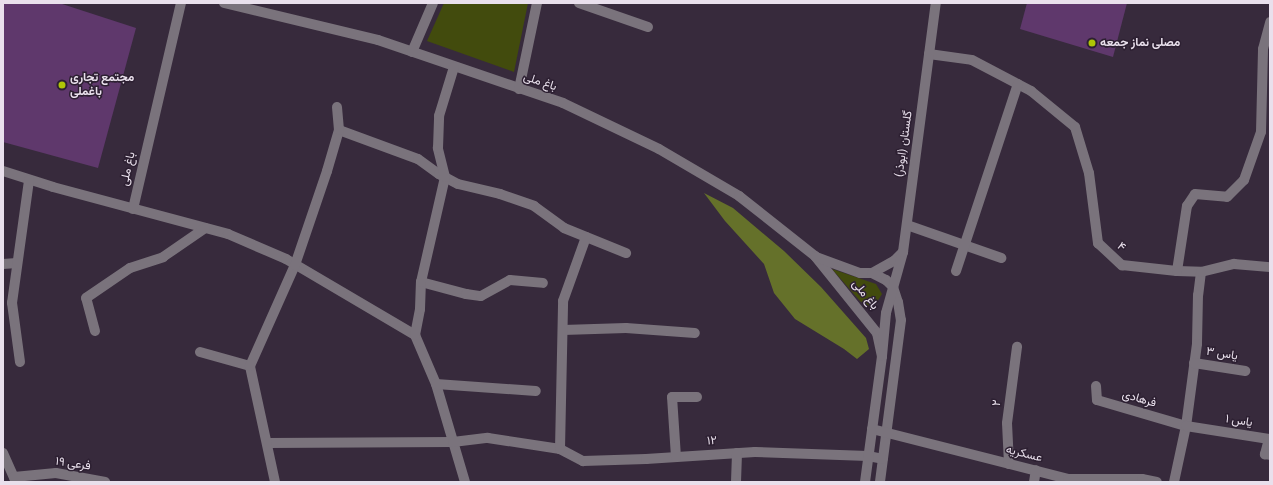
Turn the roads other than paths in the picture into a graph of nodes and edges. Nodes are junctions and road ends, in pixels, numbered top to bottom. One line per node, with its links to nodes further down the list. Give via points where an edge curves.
1 (181, 3): 20 (street, باغ ملی)
2 (224, 3): 9 (street, باغ ملی, via 378,40)
3 (433, 3): 9 (street)
4 (537, 3): 13 (street)
5 (579, 3): 8 (street)
6 (936, 3): 10 (street, گلستان (ابوذر))
7 (1270, 22): 16 (street, via 1263,49)
8 (648, 27)
9 (412, 52): 11 (street, باغ ملی)
10 (929, 54): 12 (street, ۴, via 972,60); 21 (street, گلستان (ابوذر))
11 (454, 67): 13 (street, باغ ملی); 18 (street, via 439,116 438,148)
12 (1018, 84): 24 (street); 34 (street, ۴, via 1031,91 1075,127 1090,173 1098,243 1122,265)
13 (519, 89): 27 (street, باغ ملی, via 563,103 659,149 740,196)
14 (336, 107): 15 (street)
15 (339, 130): 18 (street, via 418,159); 31 (street)
16 (1266, 132): 34 (street, via 1244,180 1227,197 1195,194 1187,206)
17 (3, 171): 19 (street)
18 (445, 177): 23 (street, via 458,184 500,194 534,206 564,228); 37 (street)
19 (29, 180): 20 (street); 30 (street)
20 (133, 209): 22 (street)
21 (906, 225): 24 (street); 25 (street, گلستان (ابوذر))
22 (205, 228): 31 (street, via 228,234); 41 (street, via 163,257 130,268 86,298)
23 (586, 237): 26 (street); 40 (street, via 563,301)
24 (964, 246): 28 (street); 33 (street)
25 (903, 252): 36 (street, باغ ملی, via 889,264); 39 (street, گلستان (ابوذر))
26 (626, 253)
27 (815, 256): 36 (street, باغ ملی, via 860,273); 46 (street, باغ ملی, via 877,333)
28 (1001, 258)
29 (3, 264): 30 (street)
30 (18, 264): 47 (street, via 12,303)
31 (295, 265): 43 (street); 49 (street)
32 (1270, 267): 35 (street, ۴, via 1234,264)
33 (956, 271)
34 (1177, 271): 35 (street, ۴)
35 (1202, 272): 48 (street, via 1198,294)
36 (872, 273): 39 (street)
37 (421, 282): 38 (street, via 481,296 510,280); 43 (street, via 420,309)
38 (543, 283)
39 (893, 287): 46 (street, گلستان (ابوذر), via 886,313); 57 (street, via 901,320)
40 (563, 330): 42 (street, via 626,328); 60 (street)
41 (95, 331)
42 (695, 334)
43 (415, 335): 51 (street)
44 (1017, 347): 67 (street, ۲, via 1007,424)
45 (200, 352): 49 (street)
46 (882, 356): 56 (street, گلستان (ابوذر))
47 (20, 362)
48 (1194, 363): 50 (street, یاس ۳); 55 (street)
49 (250, 366): 59 (street)
50 (1245, 371)
51 (436, 384): 53 (street); 58 (street)
52 (1096, 386): 55 (street, فرهادی, via 1097,400)
53 (536, 391)
54 (697, 397): 65 (street, via 672,397)
55 (1186, 426): 63 (street, یاس ۱, via 1269,438 1265,454); 78 (street)
56 (872, 428): 57 (street, عسکریه); 64 (street, گلستان (ابوذر))
57 (887, 433): 66 (street); 67 (street, عسکریه)
58 (454, 442): 59 (street, ۱۲); 60 (street, ۱۲, via 488,438); 72 (street)
59 (267, 443): 71 (street)
60 (560, 449): 65 (street, ۱۲, via 584,461)
61 (3, 453): 69 (street)
62 (737, 453): 64 (street, ۱۲); 65 (street, ۱۲); 73 (street)
63 (1270, 455)
64 (868, 456): 66 (street, ۱۲); 74 (street, گلستان (ابوذر))
65 (676, 457)
66 (883, 459): 75 (street)
67 (1009, 464): 68 (street, عسکریه)
68 (1036, 470): 76 (street); 77 (street, عسکریه, via 1068,479 1142,479)
69 (15, 479): 70 (street, فرعی ۱۹, via 56,473)
70 (105, 482)
71 (275, 482)
72 (465, 482)
73 (736, 482)
74 (865, 482)
75 (880, 482)
76 (1034, 482)
77 (1157, 482)
78 (1174, 482)

